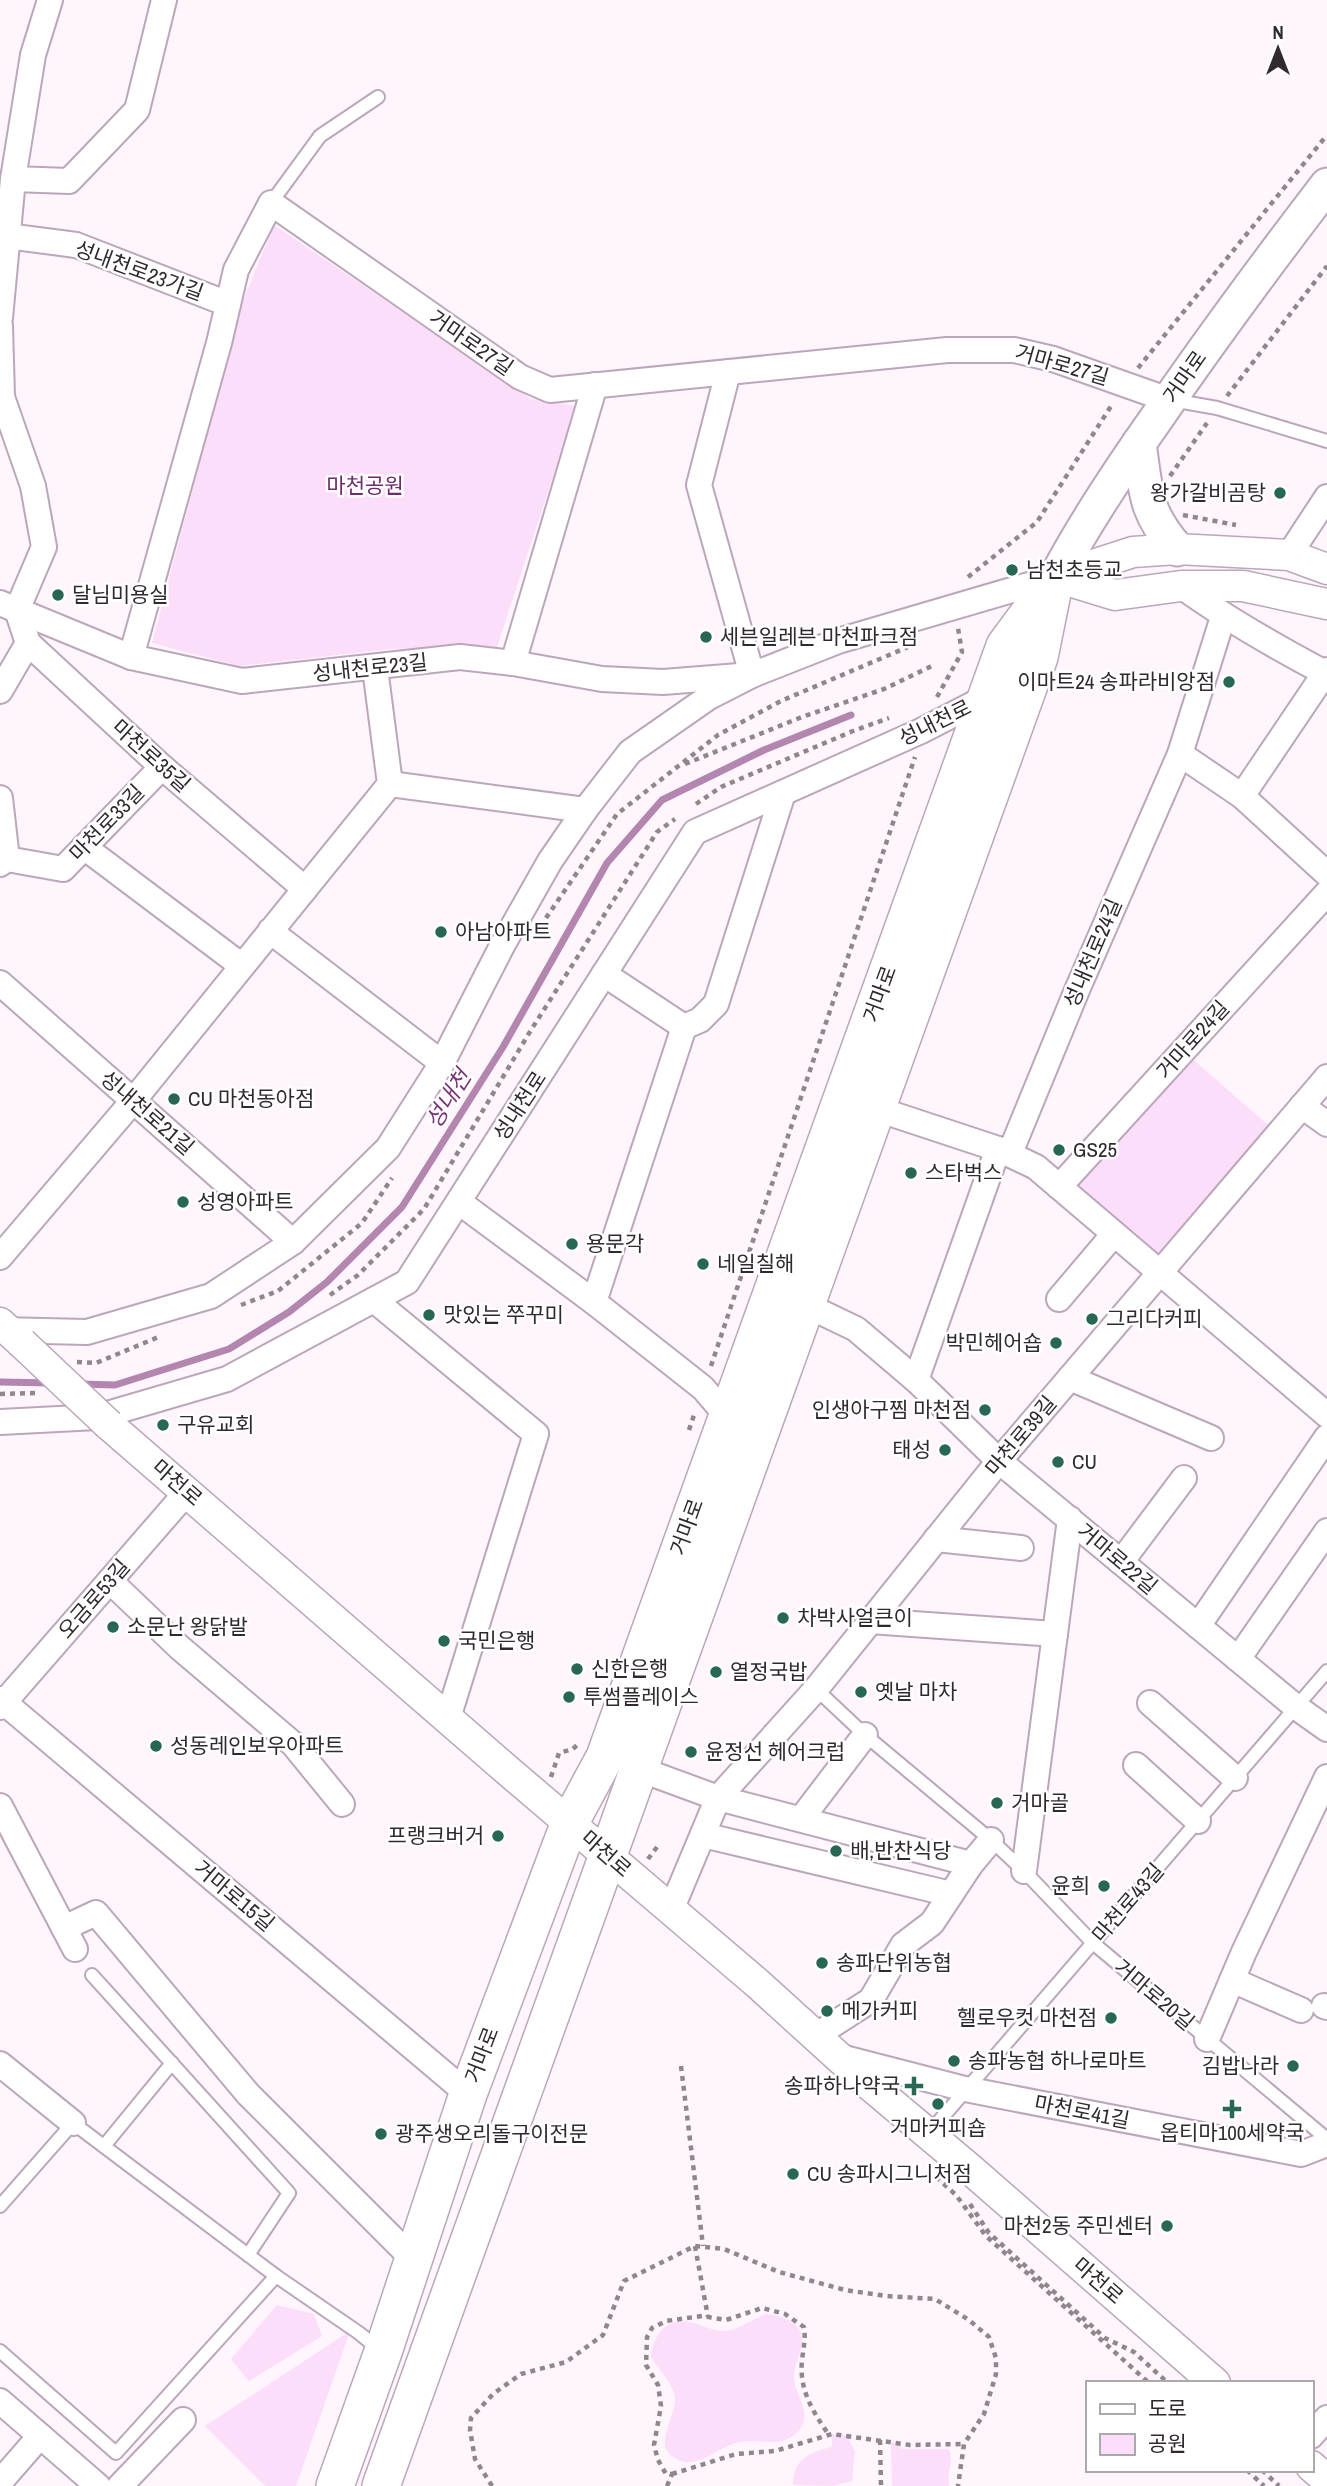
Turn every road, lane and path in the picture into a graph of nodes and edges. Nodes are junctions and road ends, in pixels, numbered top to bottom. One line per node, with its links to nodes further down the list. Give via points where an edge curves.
1 (50, 0): 4 (street, via 33,55)
2 (164, 0): 4 (street, via 137,110 69,181)
3 (378, 97): 6 (lane, via 320,136)
4 (13, 179): 7 (street)
5 (1327, 185): 14 (main road, 거마로)
6 (271, 203): 9 (street, via 236,270); 13 (street, 거마로27길, via 520,377 550,390)
7 (7, 236): 9 (street, 성내천로23가길, via 76,245); 10 (street)
8 (1327, 266): 15 (path)
9 (228, 304): 32 (street)
10 (0, 318)
11 (0, 326): 28 (street, via 2,397 33,486 44,547)
12 (728, 372): 13 (street, 거마로27길); 14 (street, 거마로27길, via 947,350 1014,350); 37 (street, via 699,485)
13 (595, 386): 33 (street)
14 (1169, 400): 15 (lane); 17 (main road, 거마로)
15 (1217, 408): 16 (lane); 18 (path)
16 (1327, 441)
17 (1139, 443): 22 (main road, via 1147,502); 25 (main road, 거마로)
18 (1164, 485)
19 (1327, 497): 23 (street)
20 (1171, 512): 21 (path)
21 (1249, 527)
22 (1177, 549): 23 (street); 25 (street, via 1133,552)
23 (1289, 555): 24 (street)
24 (1327, 569)
25 (1056, 577): 26 (street, via 1115,595); 37 (street, via 838,641); 39 (main road, 거마로, via 1005,646); 66 (main road, 거마로, via 1039,657)
26 (1181, 586): 27 (street, via 1242,586); 29 (street)
27 (1327, 604)
28 (8, 607): 31 (street, 마천로35길); 32 (street, 성내천로23길)
29 (1223, 617): 36 (street); 42 (street, 성내천로24길)
30 (957, 625): 41 (path, 거마로, via 962,652 933,702)
31 (28, 643): 38 (street); 43 (street, 마천로35길)
32 (131, 657): 35 (street, 성내천로23길, via 242,681)
33 (513, 663): 35 (street, 성내천로23길, via 460,657); 37 (street, 성내천로23길, via 614,680 663,682)
34 (934, 665): 44 (path, via 884,689)
35 (375, 668): 45 (street)
36 (1326, 672): 47 (street)
37 (752, 675): 49 (street, via 709,697 630,752)
38 (0, 691)
39 (987, 697): 41 (street, 성내천로); 87 (main road, 거마로)
40 (899, 715): 50 (path, via 721,787)
41 (925, 729): 46 (street, 성내천로); 81 (path, 거마로)
42 (1180, 754): 47 (street); 68 (street, 성내천로24길)
43 (162, 767): 52 (street, 마천로33길); 55 (street, 마천로35길)
44 (677, 767)
45 (390, 784): 49 (street); 55 (street)
46 (783, 793): 59 (street, 성내천로, via 695,832); 61 (street, via 716,1004 700,1020)
47 (1242, 796): 54 (street)
48 (0, 798): 53 (street, 마천로33길)
49 (585, 810): 62 (street, via 550,862)
50 (689, 810)
51 (678, 817): 75 (path, via 657,832 424,1209 358,1275)
52 (84, 847): 53 (street, 마천로33길, via 63,869); 58 (street)
53 (4, 862)
54 (1327, 874)
55 (305, 888): 57 (street)
56 (1327, 893): 69 (street, 거마로24길)
57 (270, 931): 58 (street); 62 (street)
58 (242, 966): 64 (street)
59 (604, 974): 61 (street); 70 (street, 성내천로)
60 (0, 983): 64 (street, 성내천로21길)
61 (684, 1027): 78 (street)
62 (442, 1063): 72 (street, via 388,1148)
63 (1327, 1077): 65 (street, 마천로39길)
64 (133, 1101): 72 (street, 성내천로21길); 73 (street)
65 (1302, 1107): 67 (street); 74 (street, 마천로39길)
66 (877, 1109): 68 (street); 79 (main road, 거마로)
67 (1327, 1124)
68 (1004, 1151): 69 (street, via 1036,1167); 83 (street, 성내천로24길)
69 (1059, 1187): 71 (street)
70 (459, 1202): 77 (street, 성내천로, via 407,1282); 78 (street)
71 (1114, 1234): 74 (street); 76 (street)
72 (293, 1242): 80 (street, via 211,1296 87,1332)
73 (0, 1257)
74 (1160, 1273): 82 (street, 마천로39길); 86 (street)
75 (326, 1298)
76 (1059, 1299)
77 (374, 1300): 88 (street, 성내천로, via 227,1379 97,1417); 109 (street, via 536,1434)
78 (594, 1302): 87 (street, via 703,1388)
79 (806, 1305): 83 (street, 거마로22길, via 856,1329); 113 (main road, 거마로)
80 (8, 1332): 93 (street, 마천로, bridge)
81 (707, 1377)
82 (1070, 1378): 90 (street); 91 (street, 마천로39길)
83 (916, 1380): 91 (street, 거마로22길)
84 (43, 1393): 85 (path)
85 (0, 1394)
86 (1327, 1415)
87 (727, 1416): 121 (main road, 거마로, via 605,1756)
88 (0, 1422)
89 (1327, 1437): 101 (street)
90 (1211, 1438)
91 (999, 1461): 94 (street, 거마로22길); 96 (street, 마천로39길)
92 (1184, 1478): 98 (street)
93 (187, 1492): 99 (street, 오금로53길); 109 (street, 마천로)
94 (1070, 1519): 98 (street, 거마로22길); 102 (street)
95 (1327, 1531): 103 (street)
96 (936, 1539): 97 (street); 100 (street, 마천로39길)
97 (1021, 1548)
98 (1121, 1562): 101 (street, 거마로22길)
99 (110, 1581): 106 (street, 오금로53길); 117 (street, via 293,1744)
100 (870, 1621): 102 (street); 105 (street, 마천로39길)
101 (1198, 1626): 103 (street, 거마로22길)
102 (1055, 1634): 126 (street)
103 (1238, 1659): 108 (street, 거마로22길)
104 (1327, 1671): 108 (lane, 마천로43길)
105 (816, 1689): 111 (lane, 거마로20길); 116 (street, 마천로39길)
106 (1, 1703): 139 (street, 거마로15길)
107 (1150, 1703): 115 (street)
108 (1296, 1707): 110 (street, 거마로22길); 115 (lane, 마천로43길)
109 (448, 1718): 121 (street, 마천로)
110 (1327, 1729)
111 (865, 1735): 119 (street); 123 (lane, 거마로20길)
112 (1136, 1765): 120 (street)
113 (639, 1769): 116 (street); 124 (main road, 거마로)
114 (1327, 1777): 131 (street)
115 (1235, 1778): 120 (lane, 마천로43길)
116 (719, 1798): 119 (street); 122 (street, 마천로39길)
117 (342, 1804)
118 (0, 1807): 149 (street, via 69,1939 96,1913 248,2094)
119 (801, 1819): 125 (street)
120 (1198, 1821): 129 (lane, 마천로43길)
121 (570, 1822): 124 (street, 마천로); 139 (main road, 거마로)
122 (703, 1835): 127 (street); 128 (street, 마천로39길)
123 (990, 1840): 125 (street); 126 (lane, 거마로20길)
124 (608, 1856): 128 (street, 마천로); 174 (main road, 거마로)
125 (971, 1864): 127 (street)
126 (1024, 1871): 129 (lane, 거마로20길)
127 (951, 1894): 134 (street, via 932,1923 903,1945 871,2000)
128 (671, 1910): 134 (street, 마천로)
129 (1093, 1943): 133 (lane, 거마로20길); 138 (lane, 마천로43길)
130 (92, 1975): 135 (lane)
131 (1232, 1980): 132 (street); 133 (street)
132 (1317, 2007)
133 (1207, 2039): 142 (lane, 거마로20길)
134 (826, 2046): 138 (street, 마천로41길); 141 (street, 마천로)
135 (172, 2063): 143 (lane); 148 (lane, via 289,2193)
136 (0, 2064): 140 (street)
137 (681, 2066): 147 (path)
138 (965, 2089): 141 (lane, 마천로43길); 142 (street, 마천로41길, via 1301,2154)
139 (468, 2094): 149 (main road, 거마로)
140 (73, 2123): 143 (lane); 145 (lane)
141 (928, 2134): 155 (street, 마천로)
142 (1327, 2142)
143 (104, 2146): 148 (lane)
144 (936, 2177): 154 (path, via 956,2195 986,2236)
145 (0, 2206)
146 (695, 2246): 147 (path); 151 (path); 175 (path, via 624,2281 603,2335 566,2362 521,2374 471,2418 475,2459)
147 (703, 2246): 163 (path, via 845,2290 935,2299 969,2320 989,2337 996,2374 984,2414)
148 (248, 2255): 150 (lane)
149 (414, 2259): 153 (main road, 거마로)
150 (276, 2276): 152 (lane, via 116,2453); 153 (lane)
151 (708, 2317): 160 (path, via 726,2320 762,2308 786,2314 804,2327 802,2381 808,2404); 167 (path, via 666,2321 646,2337 646,2365 658,2385 661,2406 654,2445 666,2474)
152 (0, 2351)
153 (383, 2352): 173 (main road, 거마로)
154 (1147, 2381)
155 (1213, 2381)
156 (0, 2401): 161 (street)
157 (1327, 2418): 159 (street)
158 (183, 2420): 172 (street)
159 (1313, 2434)
160 (829, 2435): 162 (path); 167 (path, via 775,2451 736,2454)
161 (40, 2436): 169 (street); 171 (street)
162 (880, 2440): 163 (path, via 910,2445); 177 (path)
163 (964, 2444): 178 (path)
164 (1313, 2468): 168 (street)
165 (1249, 2472): 179 (path)
166 (1264, 2472): 180 (path)
167 (673, 2474): 170 (path)
168 (1327, 2480)
169 (0, 2482)
170 (667, 2485): 176 (path)
171 (98, 2486)
172 (120, 2486)
173 (335, 2486)
174 (381, 2486)
175 (492, 2486)
176 (661, 2486)
177 (881, 2486)
178 (958, 2486)
179 (1264, 2486)
180 (1279, 2486)

